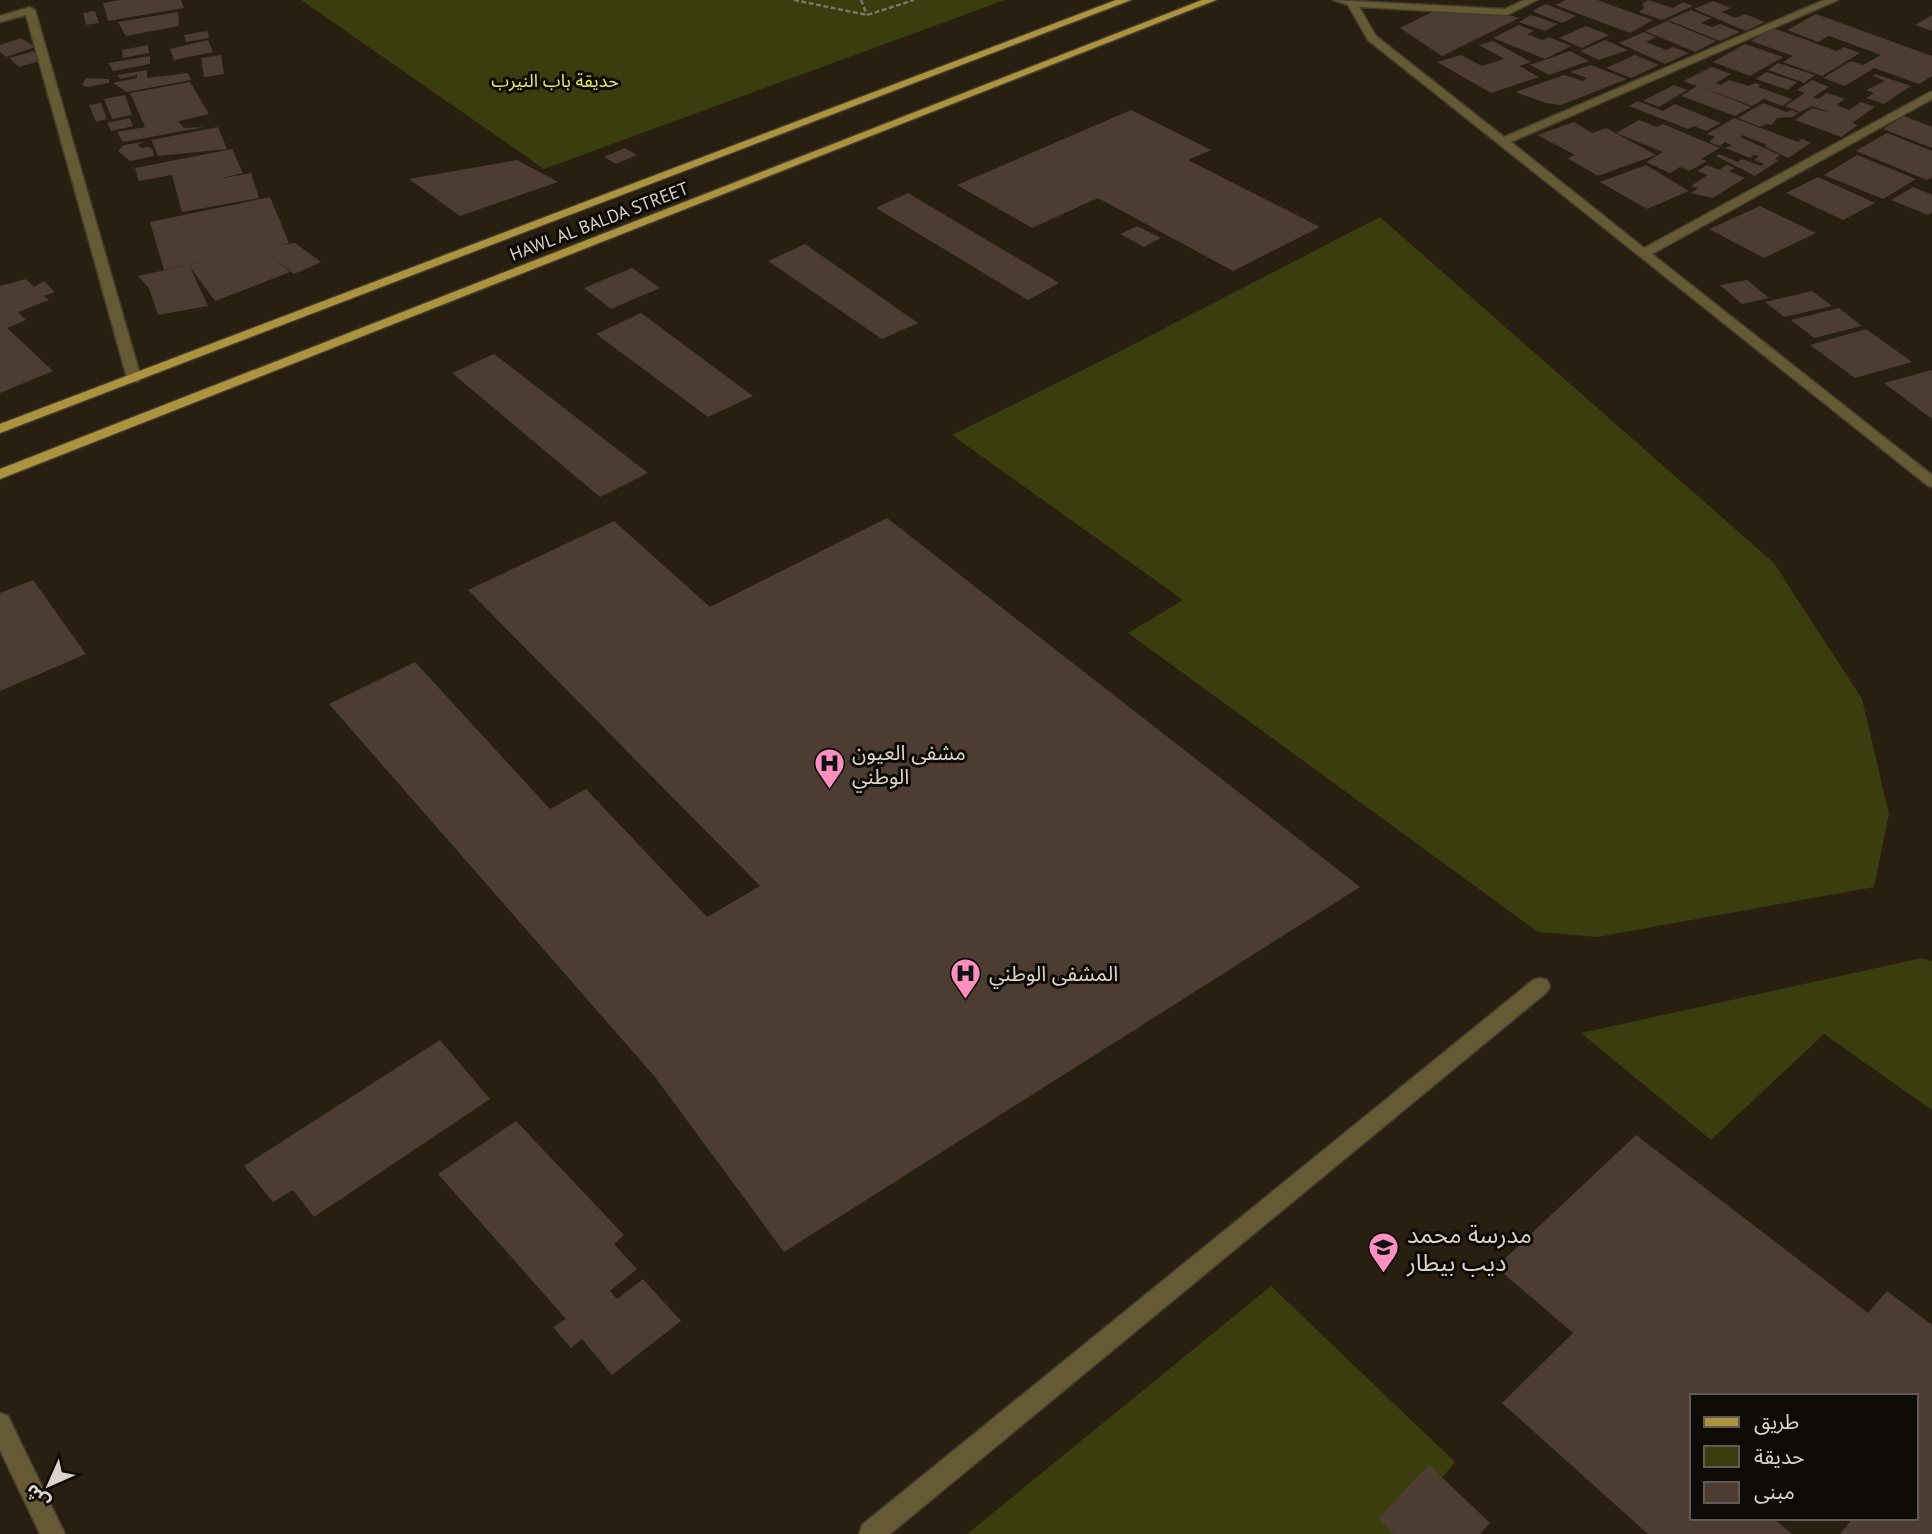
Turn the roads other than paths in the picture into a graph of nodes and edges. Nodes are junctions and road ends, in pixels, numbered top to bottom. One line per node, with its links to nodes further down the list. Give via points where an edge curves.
1 (1126, 0): 11 (main road, HAWL AL BALDA STREET)
2 (1211, 0): 13 (main road, HAWL AL BALDA STREET)
3 (1338, 0): 6 (street)
4 (1532, 0): 6 (street, via 1507,12)
5 (1833, 0): 9 (street)
6 (1352, 3): 9 (street, via 1372,38)
7 (0, 19): 11 (street, via 30,10)
8 (1932, 94): 10 (street)
9 (1502, 142): 10 (street)
10 (1643, 254): 14 (street)
11 (134, 378): 12 (main road, HAWL AL BALDA STREET)
12 (0, 429)
13 (0, 474)
14 (1932, 482)
15 (1540, 986): 18 (street)
16 (0, 1424): 17 (street)
17 (53, 1534)
18 (871, 1534)

